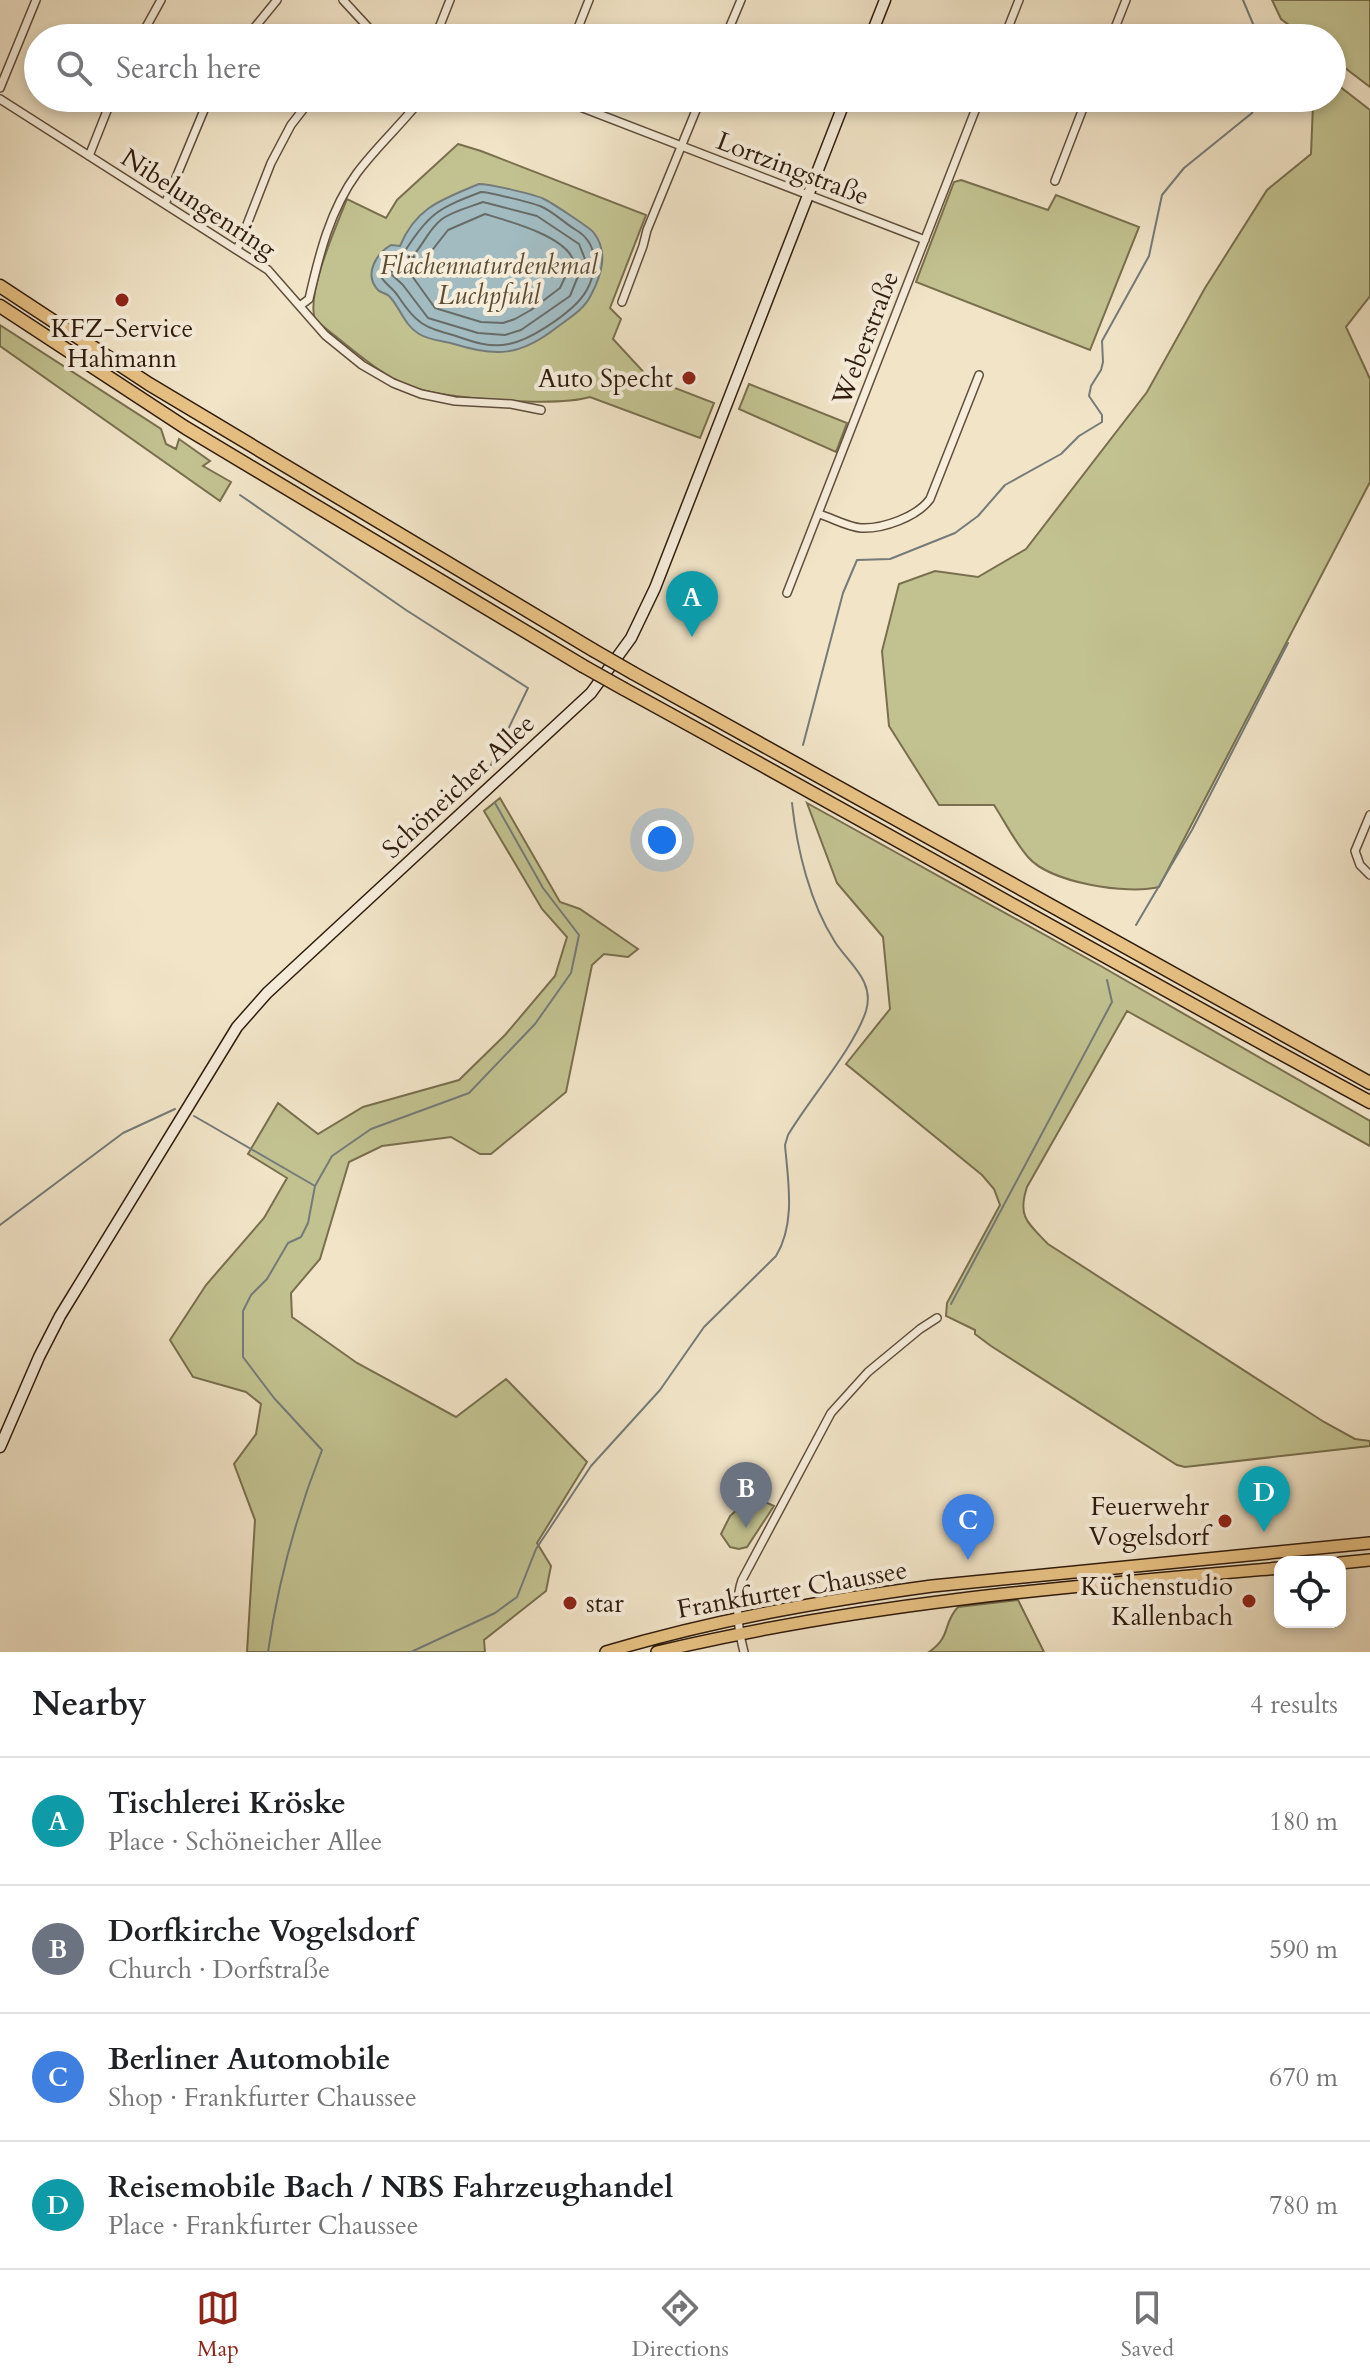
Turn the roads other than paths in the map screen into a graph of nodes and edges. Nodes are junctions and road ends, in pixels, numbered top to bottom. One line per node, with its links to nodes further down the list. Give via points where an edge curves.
1 (36, 0): 11 (street)
2 (161, 0): 12 (street)
3 (277, 0): 13 (street)
4 (343, 0): 14 (street)
5 (450, 0): 15 (street)
6 (589, 0): 16 (street)
7 (741, 0): 17 (street)
8 (885, 0): 18 (street)
9 (1019, 0): 19 (street)
10 (1126, 0): 20 (street)
11 (26, 24)
12 (148, 24)
13 (257, 24)
14 (363, 24)
15 (441, 24)
16 (580, 24)
17 (731, 24)
18 (876, 24)
19 (1010, 24)
20 (1117, 24)
21 (24, 29): 22 (street)
22 (0, 88)
23 (0, 99): 34 (street, Nibelungenring)
24 (106, 112): 34 (street)
25 (203, 112): 37 (street)
26 (301, 112): 39 (street, via 271,163)
27 (410, 112): 42 (street, via 348,187 324,239 309,299)
28 (593, 112): 33 (street, Lortzingstraße)
29 (695, 112): 33 (street)
30 (840, 112): 36 (street, Schöneicher Allee)
31 (975, 112): 38 (street, Weberstraße)
32 (1082, 112): 35 (street)
33 (681, 146): 36 (street, Lortzingstraße); 41 (street)
34 (89, 156): 37 (street, Nibelungenring)
35 (1055, 181)
36 (807, 194): 38 (street, Lortzingstraße); 53 (street, Schöneicher Allee, via 655,588 620,656 591,693 267,993 237,1027 56,1324)
37 (165, 204): 39 (street, Nibelungenring)
38 (925, 240): 46 (street, Weberstraße)
39 (237, 250): 42 (street, Nibelungenring, via 275,275)
40 (0, 286): 50 (highway, bridge, via 149,384 593,650)
41 (622, 302)
42 (301, 305): 45 (street, Nibelungenring, via 344,352 393,383 441,399)
43 (0, 306): 51 (highway, bridge, via 186,428 583,666)
44 (979, 375): 46 (street, via 924,507 907,518 863,528)
45 (541, 410)
46 (819, 514): 47 (street, Weberstraße)
47 (787, 593)
48 (1370, 815): 49 (street, via 1355,851)
49 (1370, 875)
50 (1370, 1083)
51 (1370, 1102)
52 (937, 1318): 58 (street, via 868,1372 831,1413 742,1580)
53 (0, 1447)
54 (1370, 1543): 58 (main road, Frankfurter Chaussee, via 932,1586)
55 (1370, 1560): 56 (main road)
56 (1346, 1562)
57 (1274, 1569): 59 (main road, Frankfurter Chaussee, via 951,1599)
58 (738, 1618): 59 (street); 60 (main road, Frankfurter Chaussee)
59 (740, 1633): 61 (main road, Frankfurter Chaussee); 62 (street, Frankfurter Chaussee)
60 (606, 1652)
61 (657, 1652)
62 (744, 1652)

